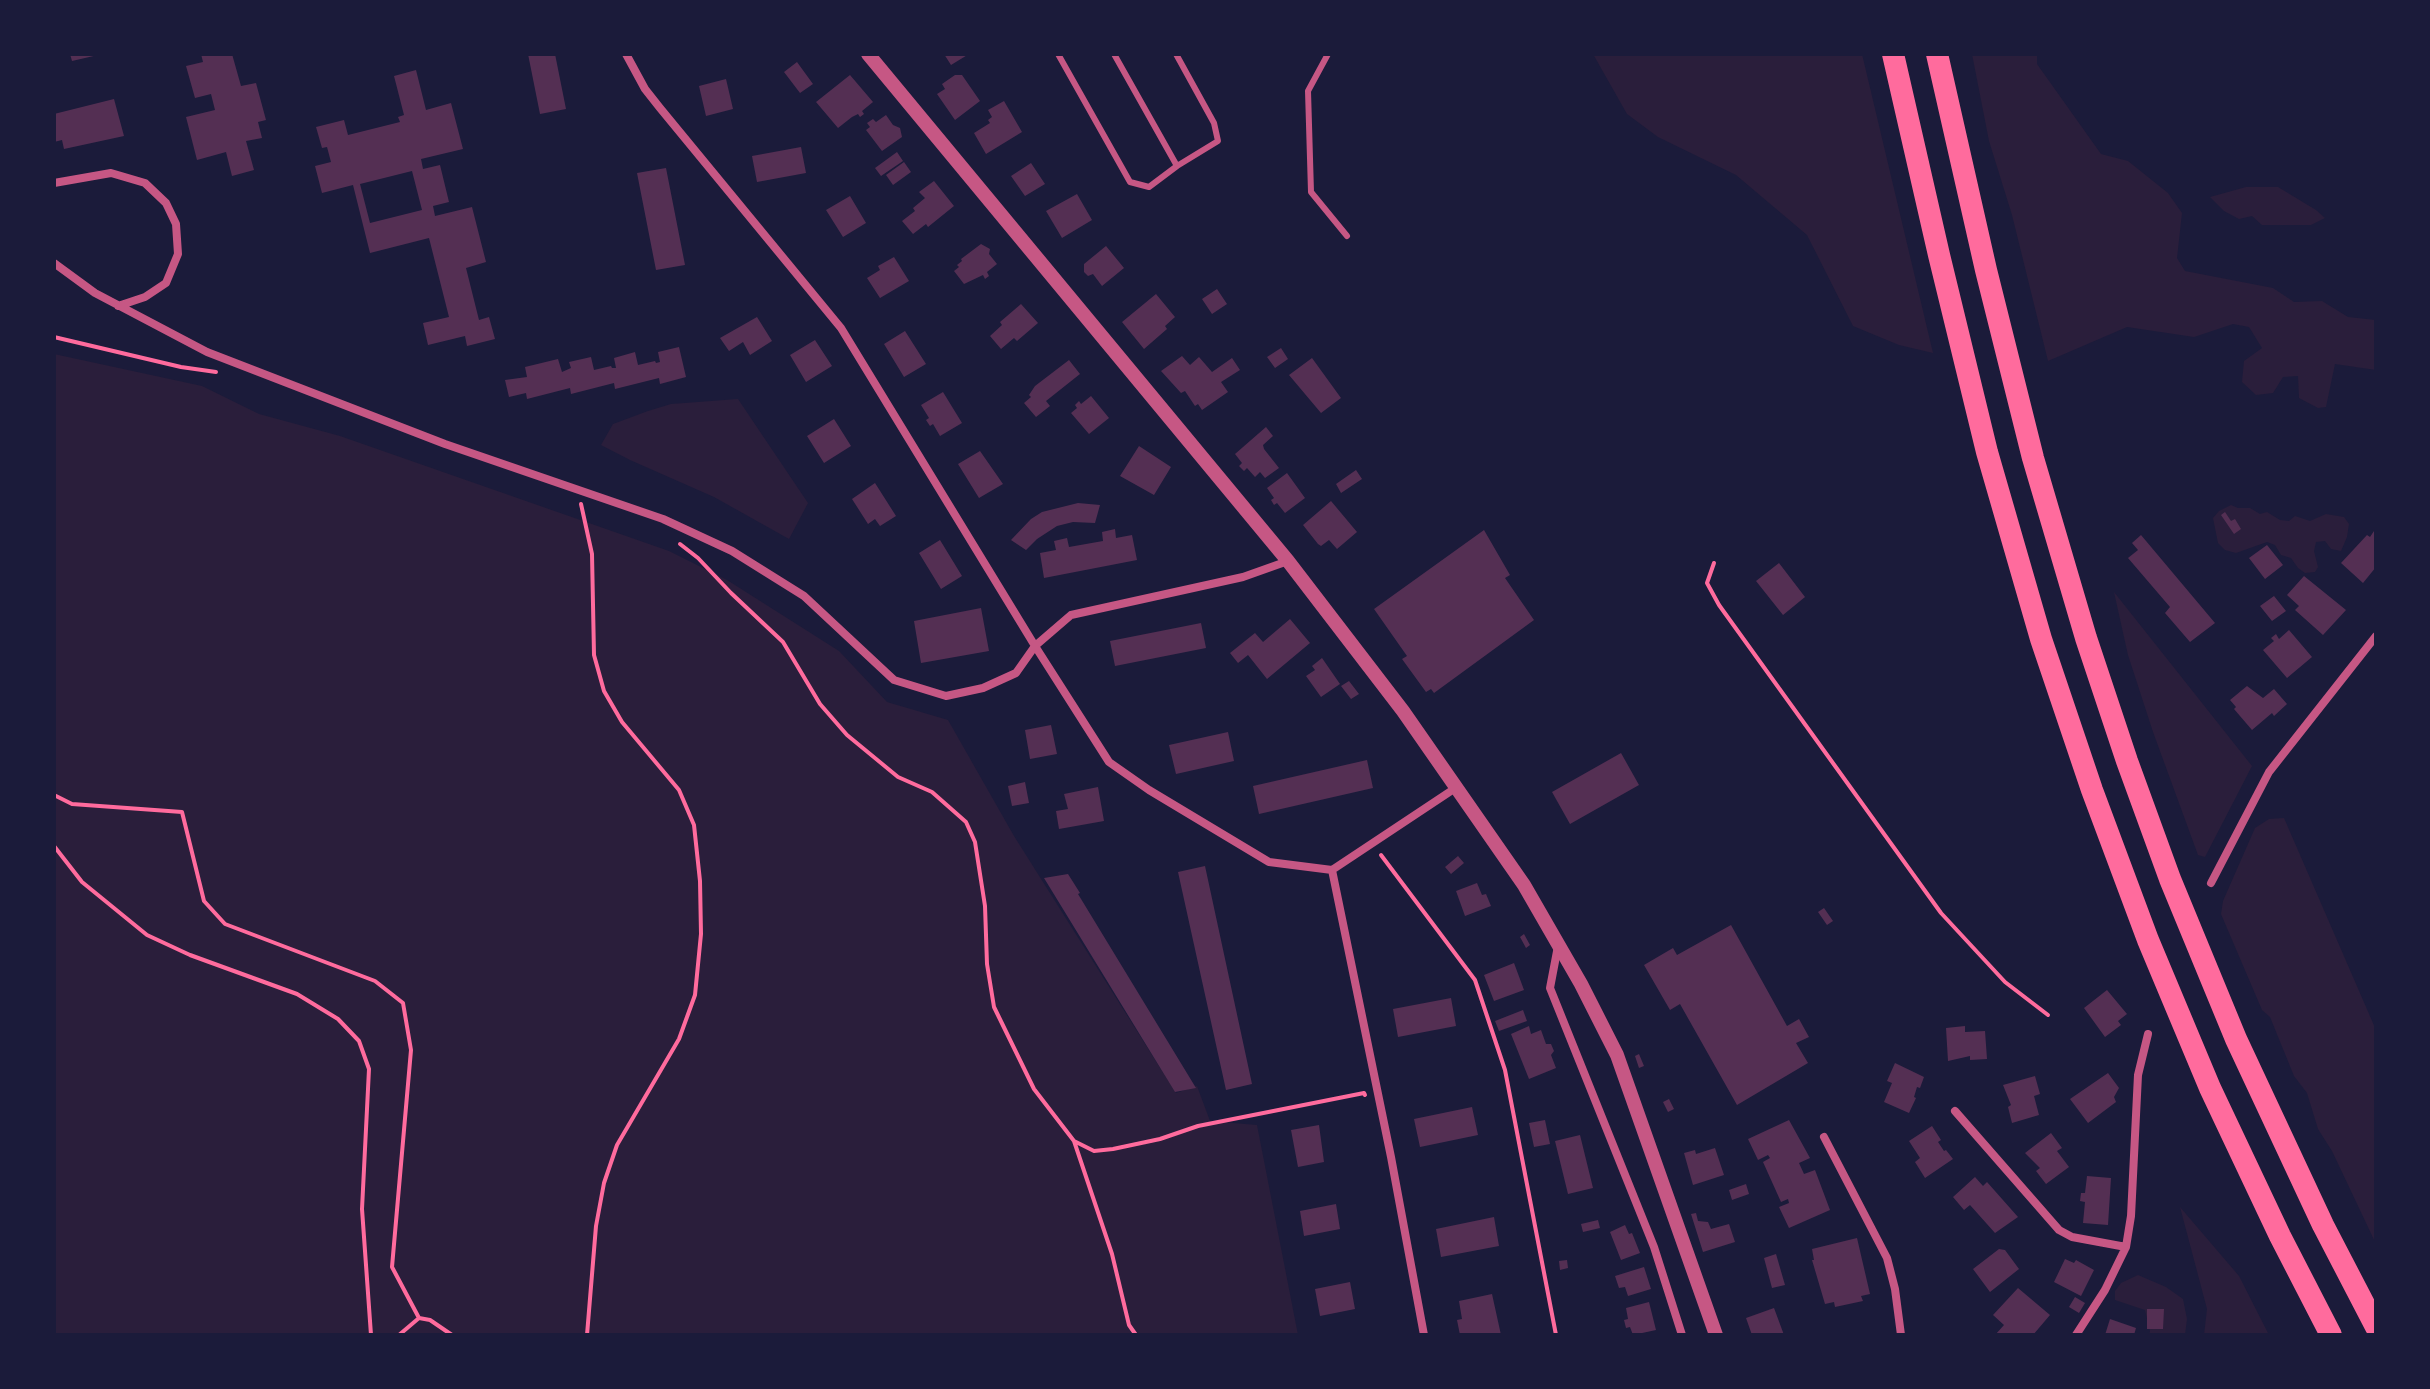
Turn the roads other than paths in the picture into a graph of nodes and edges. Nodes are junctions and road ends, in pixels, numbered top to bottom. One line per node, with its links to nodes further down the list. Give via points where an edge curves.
1 (626, 54): 16 (street, via 645,89 841,328)
2 (868, 54): 14 (street)
3 (1058, 54): 9 (lane, via 1130,182 1149,187)
4 (1114, 54): 9 (lane)
5 (1176, 54): 9 (lane, via 1214,123 1218,141)
6 (1328, 54): 11 (lane, via 1308,91 1311,192)
7 (1893, 54): 31 (highway, via 1987,452 2092,790 2210,1088)
8 (1937, 54): 25 (highway, via 2033,458 2127,761 2236,1039)
9 (1177, 166)
10 (54, 183): 13 (street, via 111,173 145,183 166,203 176,224 178,254 166,283)
11 (1347, 236)
12 (54, 263): 13 (street)
13 (118, 306): 16 (street, via 207,352 445,444 663,519 732,551 804,596 894,680 946,696 983,688 1016,673)
14 (1288, 561): 16 (street, via 1243,577 1071,615); 17 (street)
15 (2376, 636): 19 (street, via 2269,772)
16 (1035, 646): 18 (street, via 1109,762 1269,862)
17 (1457, 787): 18 (street); 20 (street)
18 (1332, 870): 26 (street)
19 (2211, 883)
20 (1558, 945): 27 (street, via 1550,988 1654,1247); 28 (street, via 1617,1055)
21 (2148, 1034): 24 (street, via 2138,1075)
22 (1955, 1111): 24 (street, via 2059,1230)
23 (1824, 1137): 29 (street, via 1887,1258)
24 (2126, 1247): 30 (street)
25 (2376, 1327)
26 (1424, 1335)
27 (1682, 1335)
28 (1716, 1335)
29 (1901, 1335)
30 (2076, 1335)
31 (2331, 1335)

